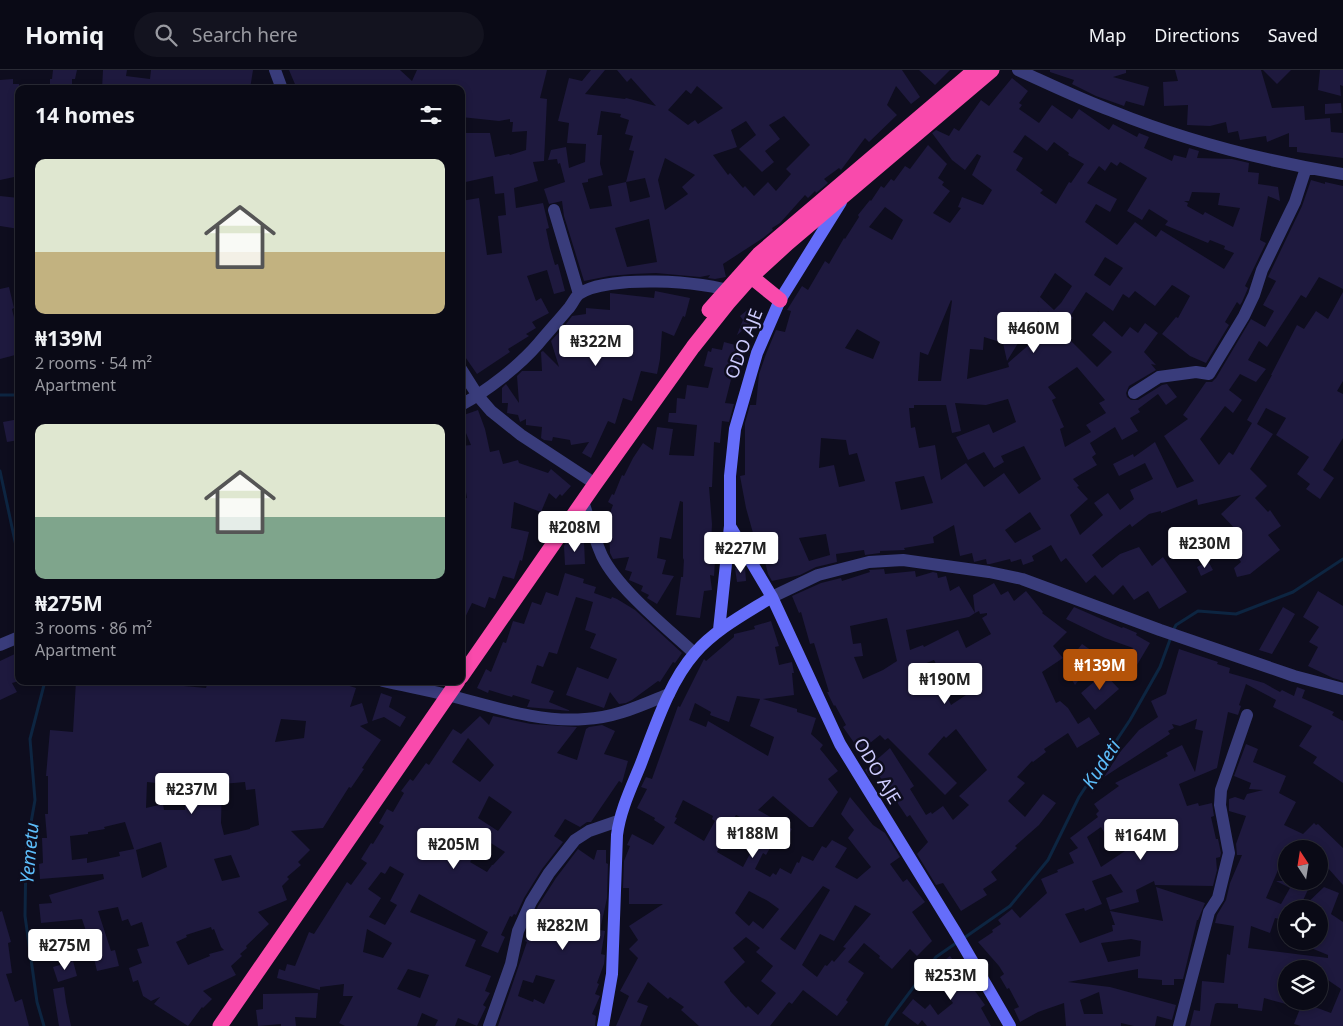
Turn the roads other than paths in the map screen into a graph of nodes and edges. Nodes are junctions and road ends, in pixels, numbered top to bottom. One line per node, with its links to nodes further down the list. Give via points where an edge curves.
1 (276, 70): 5 (street)
2 (974, 70): 10 (highway, via 780,235)
3 (992, 70): 8 (highway)
4 (1018, 70): 6 (street, via 1114,112 1191,138)
5 (281, 85)
6 (1306, 168): 7 (street); 15 (street, via 1295,202 1262,270 1254,295 1209,374 1196,372 1159,378)
7 (1343, 174)
8 (846, 193): 10 (highway); 13 (street, ODO AJE)
9 (554, 210): 12 (street)
10 (747, 274): 11 (highway); 13 (highway)
11 (731, 291): 12 (street, via 696,284 636,281 605,284); 18 (highway, via 692,331); 19 (highway)
12 (579, 294): 16 (street, via 536,346)
13 (780, 300): 20 (street, ODO AJE, via 757,353 735,428 730,476)
14 (465, 375): 16 (street)
15 (1134, 393)
16 (478, 396): 17 (street); 18 (street, via 491,412 521,436)
17 (465, 403)
18 (588, 479): 26 (highway)
19 (583, 502): 25 (street, via 592,533 615,576); 27 (highway)
20 (730, 526): 21 (street, ODO AJE); 22 (street, ODO AJE)
21 (772, 597): 22 (street); 29 (street, via 818,575 869,562 902,560 972,570 1022,579 1294,676); 38 (street, ODO AJE, via 840,744)
22 (719, 630): 25 (street)
23 (15, 639): 24 (street)
24 (0, 646)
25 (694, 653): 31 (street)
26 (465, 656)
27 (465, 671)
28 (411, 685): 30 (street)
29 (1343, 689)
30 (445, 690): 31 (street, via 482,705 527,715 585,720 612,716); 34 (highway); 35 (highway)
31 (669, 694): 33 (street)
32 (1247, 716): 39 (street, via 1220,796 1229,853 1218,898 1209,912)
33 (618, 821): 36 (street, via 589,831 575,840 549,873 518,931 511,964); 37 (street, via 612,974)
34 (210, 1026)
35 (220, 1026)
36 (490, 1026)
37 (603, 1026)
38 (1010, 1026)
39 (1179, 1026)

